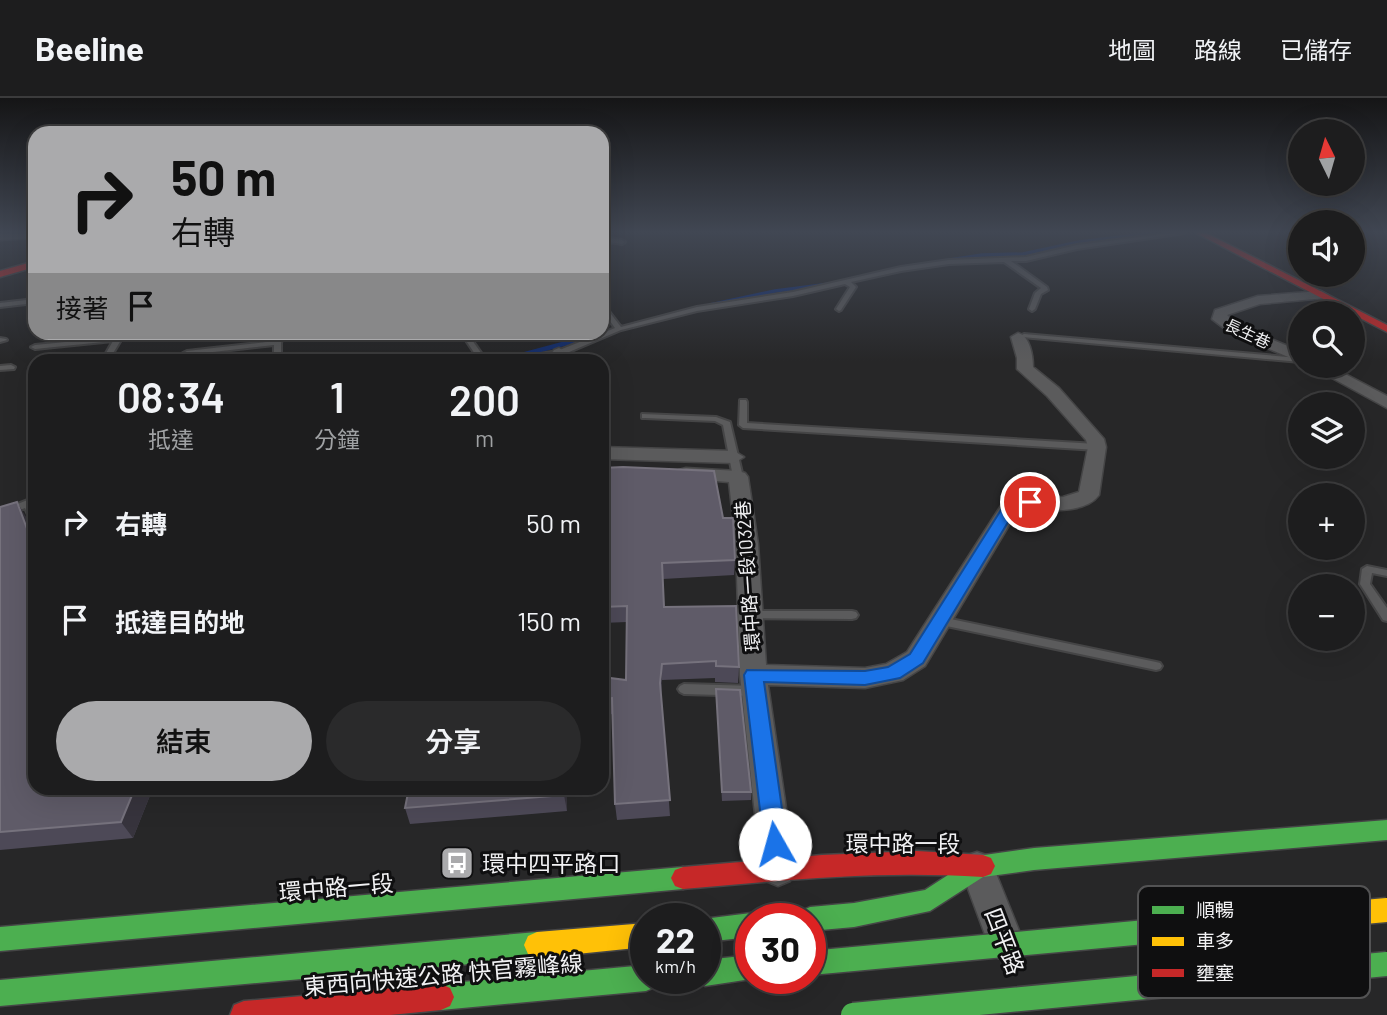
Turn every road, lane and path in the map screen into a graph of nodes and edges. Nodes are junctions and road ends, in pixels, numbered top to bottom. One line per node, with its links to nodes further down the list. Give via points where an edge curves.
1 (873, 276): 4 (lane)
2 (1027, 276): 10 (lane, via 1045,290 1038,293)
3 (1284, 276): 6 (main road)
4 (847, 282): 9 (lane, via 853,287); 14 (lane, via 697,310)
5 (1327, 287): 12 (main road)
6 (1321, 295): 13 (main road); 25 (street, 長生巷, via 1258,300 1220,313 1219,319 1234,329)
7 (28, 302): 8 (lane)
8 (0, 305)
9 (839, 309)
10 (1032, 309)
11 (609, 316): 14 (lane)
12 (1387, 317)
13 (1387, 329)
14 (619, 330): 15 (lane)
15 (609, 334)
16 (1021, 336): 26 (lane); 33 (street, via 1025,369 1086,427)
17 (85, 340): 21 (lane)
18 (279, 340): 20 (lane)
19 (596, 340): 24 (lane)
20 (278, 343): 22 (lane); 23 (lane)
21 (35, 346)
22 (187, 353)
23 (278, 354)
24 (564, 354)
25 (1288, 354)
26 (1288, 358)
27 (11, 367): 28 (lane)
28 (0, 368)
29 (1340, 378): 31 (street)
30 (743, 402): 33 (lane, via 743,425)
31 (1387, 403)
32 (645, 416): 35 (lane, via 716,419 727,424)
33 (1097, 447): 43 (street, via 1089,495 1074,503 1011,505)
34 (609, 454): 35 (street)
35 (736, 467): 36 (street, 環中路一段1032巷); 40 (street, 環中路一段1032巷)
36 (626, 474)
37 (28, 503): 38 (lane)
38 (0, 515)
39 (1387, 573): 42 (lane, via 1367,569 1365,584)
40 (751, 615): 41 (lane); 45 (street, 環中路一段1032巷)
41 (852, 615)
42 (1387, 617)
43 (941, 621): 44 (lane); 45 (street, via 916,659 893,673)
44 (1156, 666)
45 (754, 683): 46 (lane); 49 (street, 環中路一段1032巷)
46 (684, 689)
47 (1387, 830): 48 (main road, 環中路一段)
48 (977, 867): 49 (main road, 環中路一段, via 917,862); 50 (main road, via 930,900); 60 (street, 四平路)
49 (778, 870): 53 (main road, 環中路一段)
50 (826, 918)
51 (1138, 933): 54 (main road, bridge)
52 (630, 937): 57 (main road)
53 (0, 939)
54 (826, 962)
55 (630, 979): 58 (main road, 東西向快速公路 快官霧峰線)
56 (1138, 988): 59 (main road, bridge)
57 (0, 993)
58 (244, 1015)
59 (853, 1015)
60 (1032, 1015)

